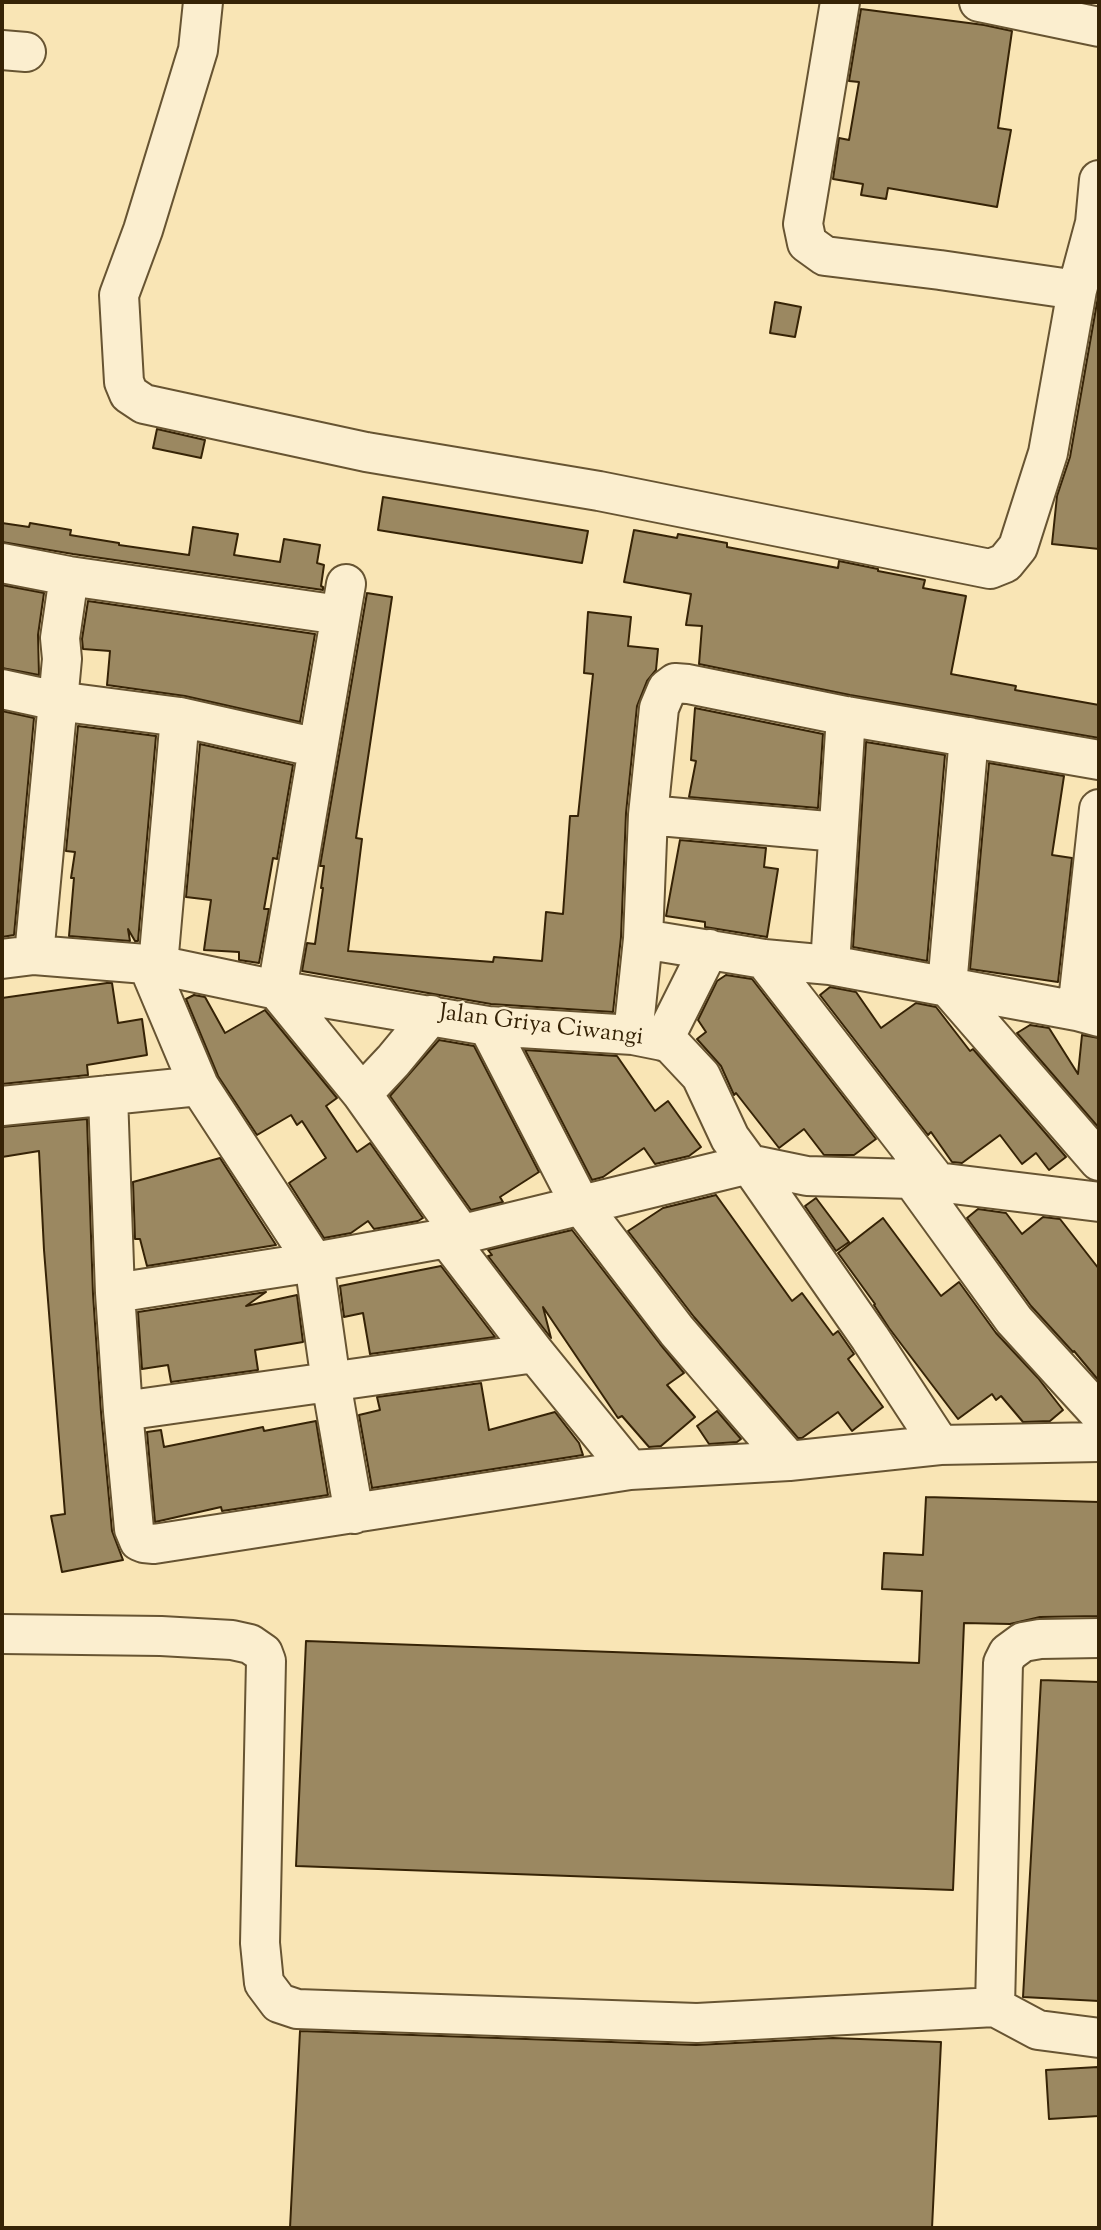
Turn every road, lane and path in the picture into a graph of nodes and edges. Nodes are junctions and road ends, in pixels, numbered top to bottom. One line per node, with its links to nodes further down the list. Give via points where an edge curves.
1 (203, 2): 6 (street, via 198,50 119,295 124,382 129,394 144,404 366,452 599,491 990,569 1005,563 1018,547 1048,453)
2 (840, 2): 6 (street, via 803,224 807,243 825,256)
3 (979, 2): 4 (street)
4 (1099, 27)
5 (1099, 180): 6 (street, via 1095,223)
6 (1077, 290)
7 (2, 563): 8 (street)
8 (69, 576): 10 (street); 14 (street, via 343,600)
9 (2, 690): 10 (street)
10 (57, 701): 12 (street); 21 (street)
11 (846, 716): 13 (street); 17 (street, via 675,683 667,689 659,708); 18 (street)
12 (180, 717): 14 (street); 23 (street)
13 (969, 737): 15 (street); 25 (street)
14 (318, 748): 26 (street)
15 (1099, 760)
16 (1099, 809): 27 (street)
17 (648, 814): 18 (street); 19 (street)
18 (838, 832): 24 (street)
19 (643, 939): 20 (street); 30 (street)
20 (709, 949): 22 (street); 30 (street)
21 (18, 957): 23 (street, Jalan Griya Ciwangi)
22 (764, 960): 24 (street); 37 (street)
23 (153, 965): 26 (street, Jalan Griya Ciwangi); 31 (street)
24 (830, 965): 25 (street)
25 (947, 986): 27 (street); 35 (street)
26 (277, 990): 28 (street, Jalan Griya Ciwangi); 32 (street)
27 (1088, 1014)
28 (431, 1015): 29 (street, Jalan Griya Ciwangi); 32 (street)
29 (488, 1026): 30 (street, Jalan Griya Ciwangi); 39 (street)
30 (648, 1038): 36 (street, Jalan Griya Ciwangi, via 671,1044 701,1076 730,1138)
31 (199, 1086): 33 (street); 41 (street)
32 (362, 1094): 40 (street)
33 (108, 1095): 34 (street); 42 (street)
34 (2, 1107)
35 (1099, 1161)
36 (749, 1164): 37 (street, via 807,1176); 39 (street); 48 (street, Jalan Griya Ciwangi)
37 (925, 1180): 38 (street); 46 (street, via 1014,1320)
38 (1099, 1202)
39 (580, 1205): 40 (street); 49 (street, via 677,1331)
40 (454, 1236): 41 (street); 43 (street)
41 (314, 1262): 42 (street); 44 (street)
42 (116, 1293): 45 (street)
43 (535, 1353): 44 (street); 50 (street)
44 (331, 1382): 45 (street); 51 (street)
45 (123, 1411): 51 (street, via 139,1541 154,1544)
46 (1099, 1413)
47 (1099, 1441): 48 (street)
48 (940, 1445): 49 (street)
49 (789, 1461): 50 (street)
50 (629, 1470): 51 (street)
51 (354, 1514)
52 (2, 1634): 54 (street, via 232,1640 263,1653 260,1944 264,1983 279,2003 297,2009 696,2023)
53 (1099, 1638): 54 (street, via 1023,1642 1003,1663)
54 (995, 2007): 55 (street, via 1038,2030)
55 (1099, 2038)

